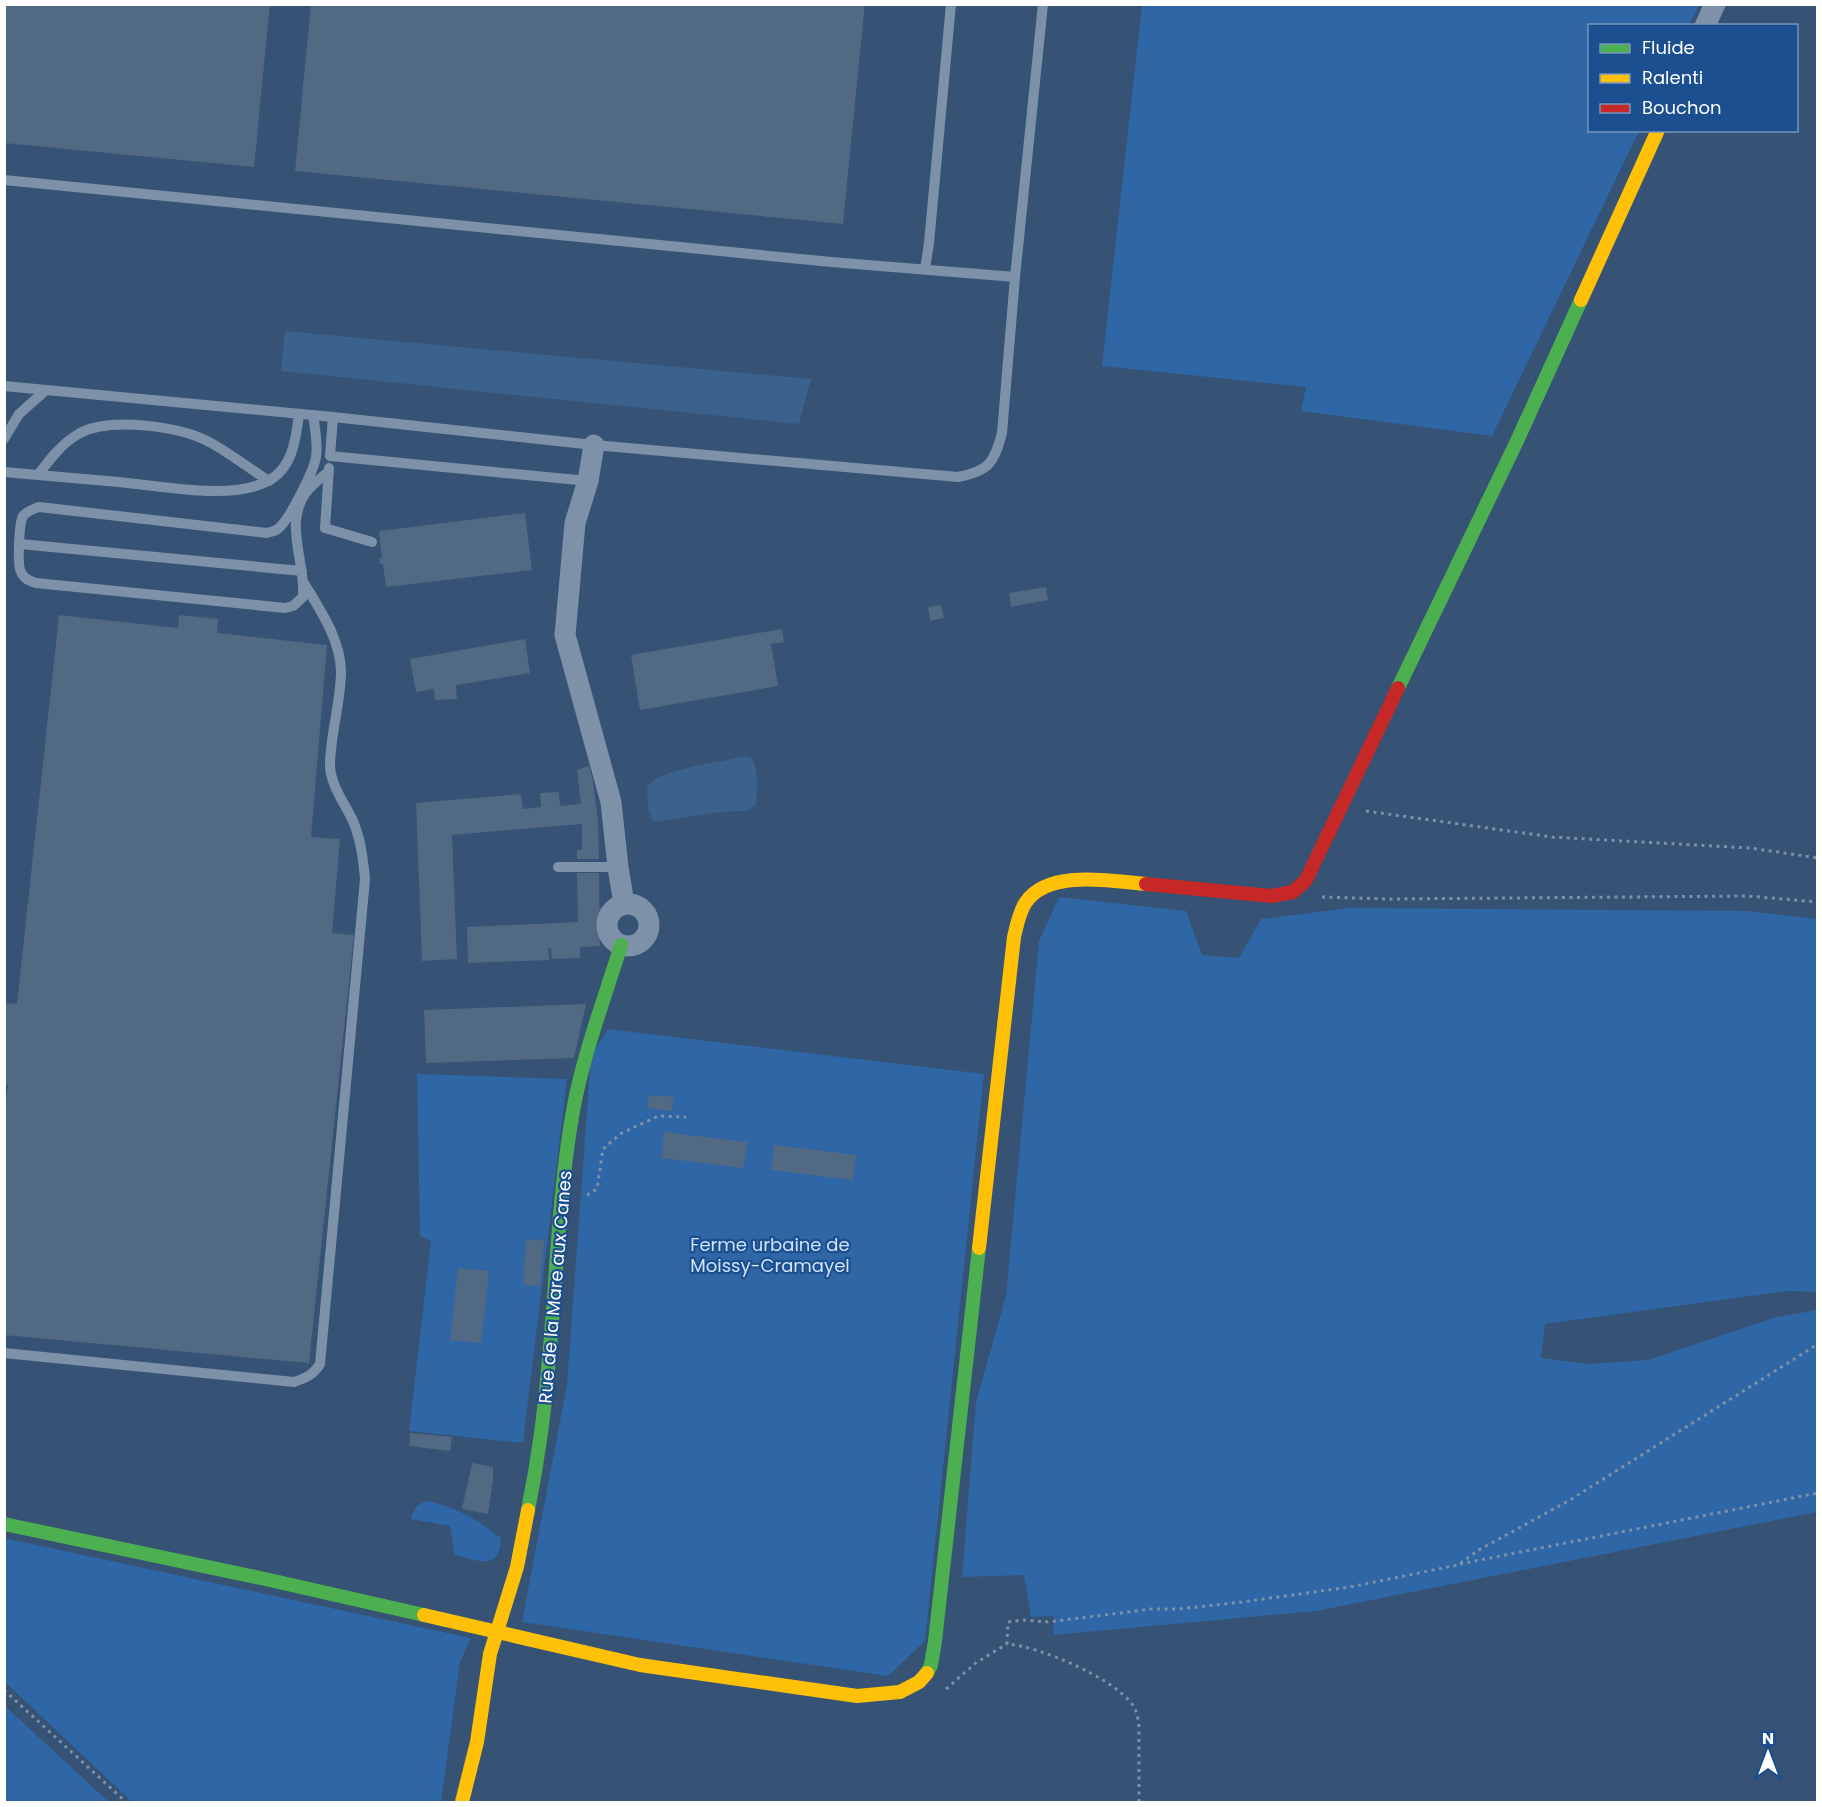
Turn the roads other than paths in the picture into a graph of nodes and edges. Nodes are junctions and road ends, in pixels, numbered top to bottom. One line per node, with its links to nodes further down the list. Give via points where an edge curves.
1 (951, 4): 7 (lane)
2 (1043, 4): 8 (lane)
3 (1715, 4): 4 (street)
4 (1706, 24)
5 (1657, 132): 31 (street, via 1517,441 1306,880 1293,892 1272,896 1069,880 1046,884 1031,896 1020,913 1014,937 935,1641 931,1666 921,1681 904,1691 857,1696 640,1665)
6 (4, 180): 7 (lane)
7 (925, 269): 8 (lane)
8 (1015, 277): 15 (lane, via 1002,433 989,466 976,474 958,477)
9 (4, 386): 10 (lane)
10 (46, 390): 11 (lane); 14 (lane, via 19,414)
11 (299, 414): 12 (lane); 20 (lane, via 294,450 283,469)
12 (313, 415): 13 (lane); 23 (lane, via 317,441 311,474 285,522 276,530 39,507 22,518)
13 (333, 417): 15 (lane); 16 (lane)
14 (4, 439)
15 (594, 445): 21 (street)
16 (330, 456): 17 (lane); 21 (lane)
17 (329, 471): 22 (lane, via 325,528); 24 (lane, via 308,490 296,517)
18 (4, 472): 19 (lane)
19 (38, 475): 20 (lane, via 212,492); 20 (lane, via 60,447 82,432 130,424 167,429 209,442)
20 (269, 481)
21 (588, 482): 26 (street, via 576,523 565,635 611,802)
22 (372, 542)
23 (20, 544): 24 (lane); 24 (lane, via 21,573 36,583 285,608 303,597)
24 (303, 577): 29 (lane, via 336,643 340,670 330,767 334,785 354,823 366,879 320,1364 307,1378 294,1382)
25 (558, 867): 26 (lane)
26 (618, 867): 27 (street)
27 (624, 904): 28 (street, via 610,915 607,926 611,937); 28 (street, via 644,910 650,923 647,935 638,944)
28 (621, 945): 31 (street, Rue de la Mare aux Canes, via 584,1062 573,1111 538,1459 517,1567)
29 (4, 1353)
30 (4, 1524): 31 (street)
31 (498, 1633): 32 (street, Rue de la Mare aux Canes, via 490,1654)
32 (477, 1742): 33 (street, Rue de la Mare aux Canes); 34 (street)
33 (462, 1803)
34 (478, 1803)

